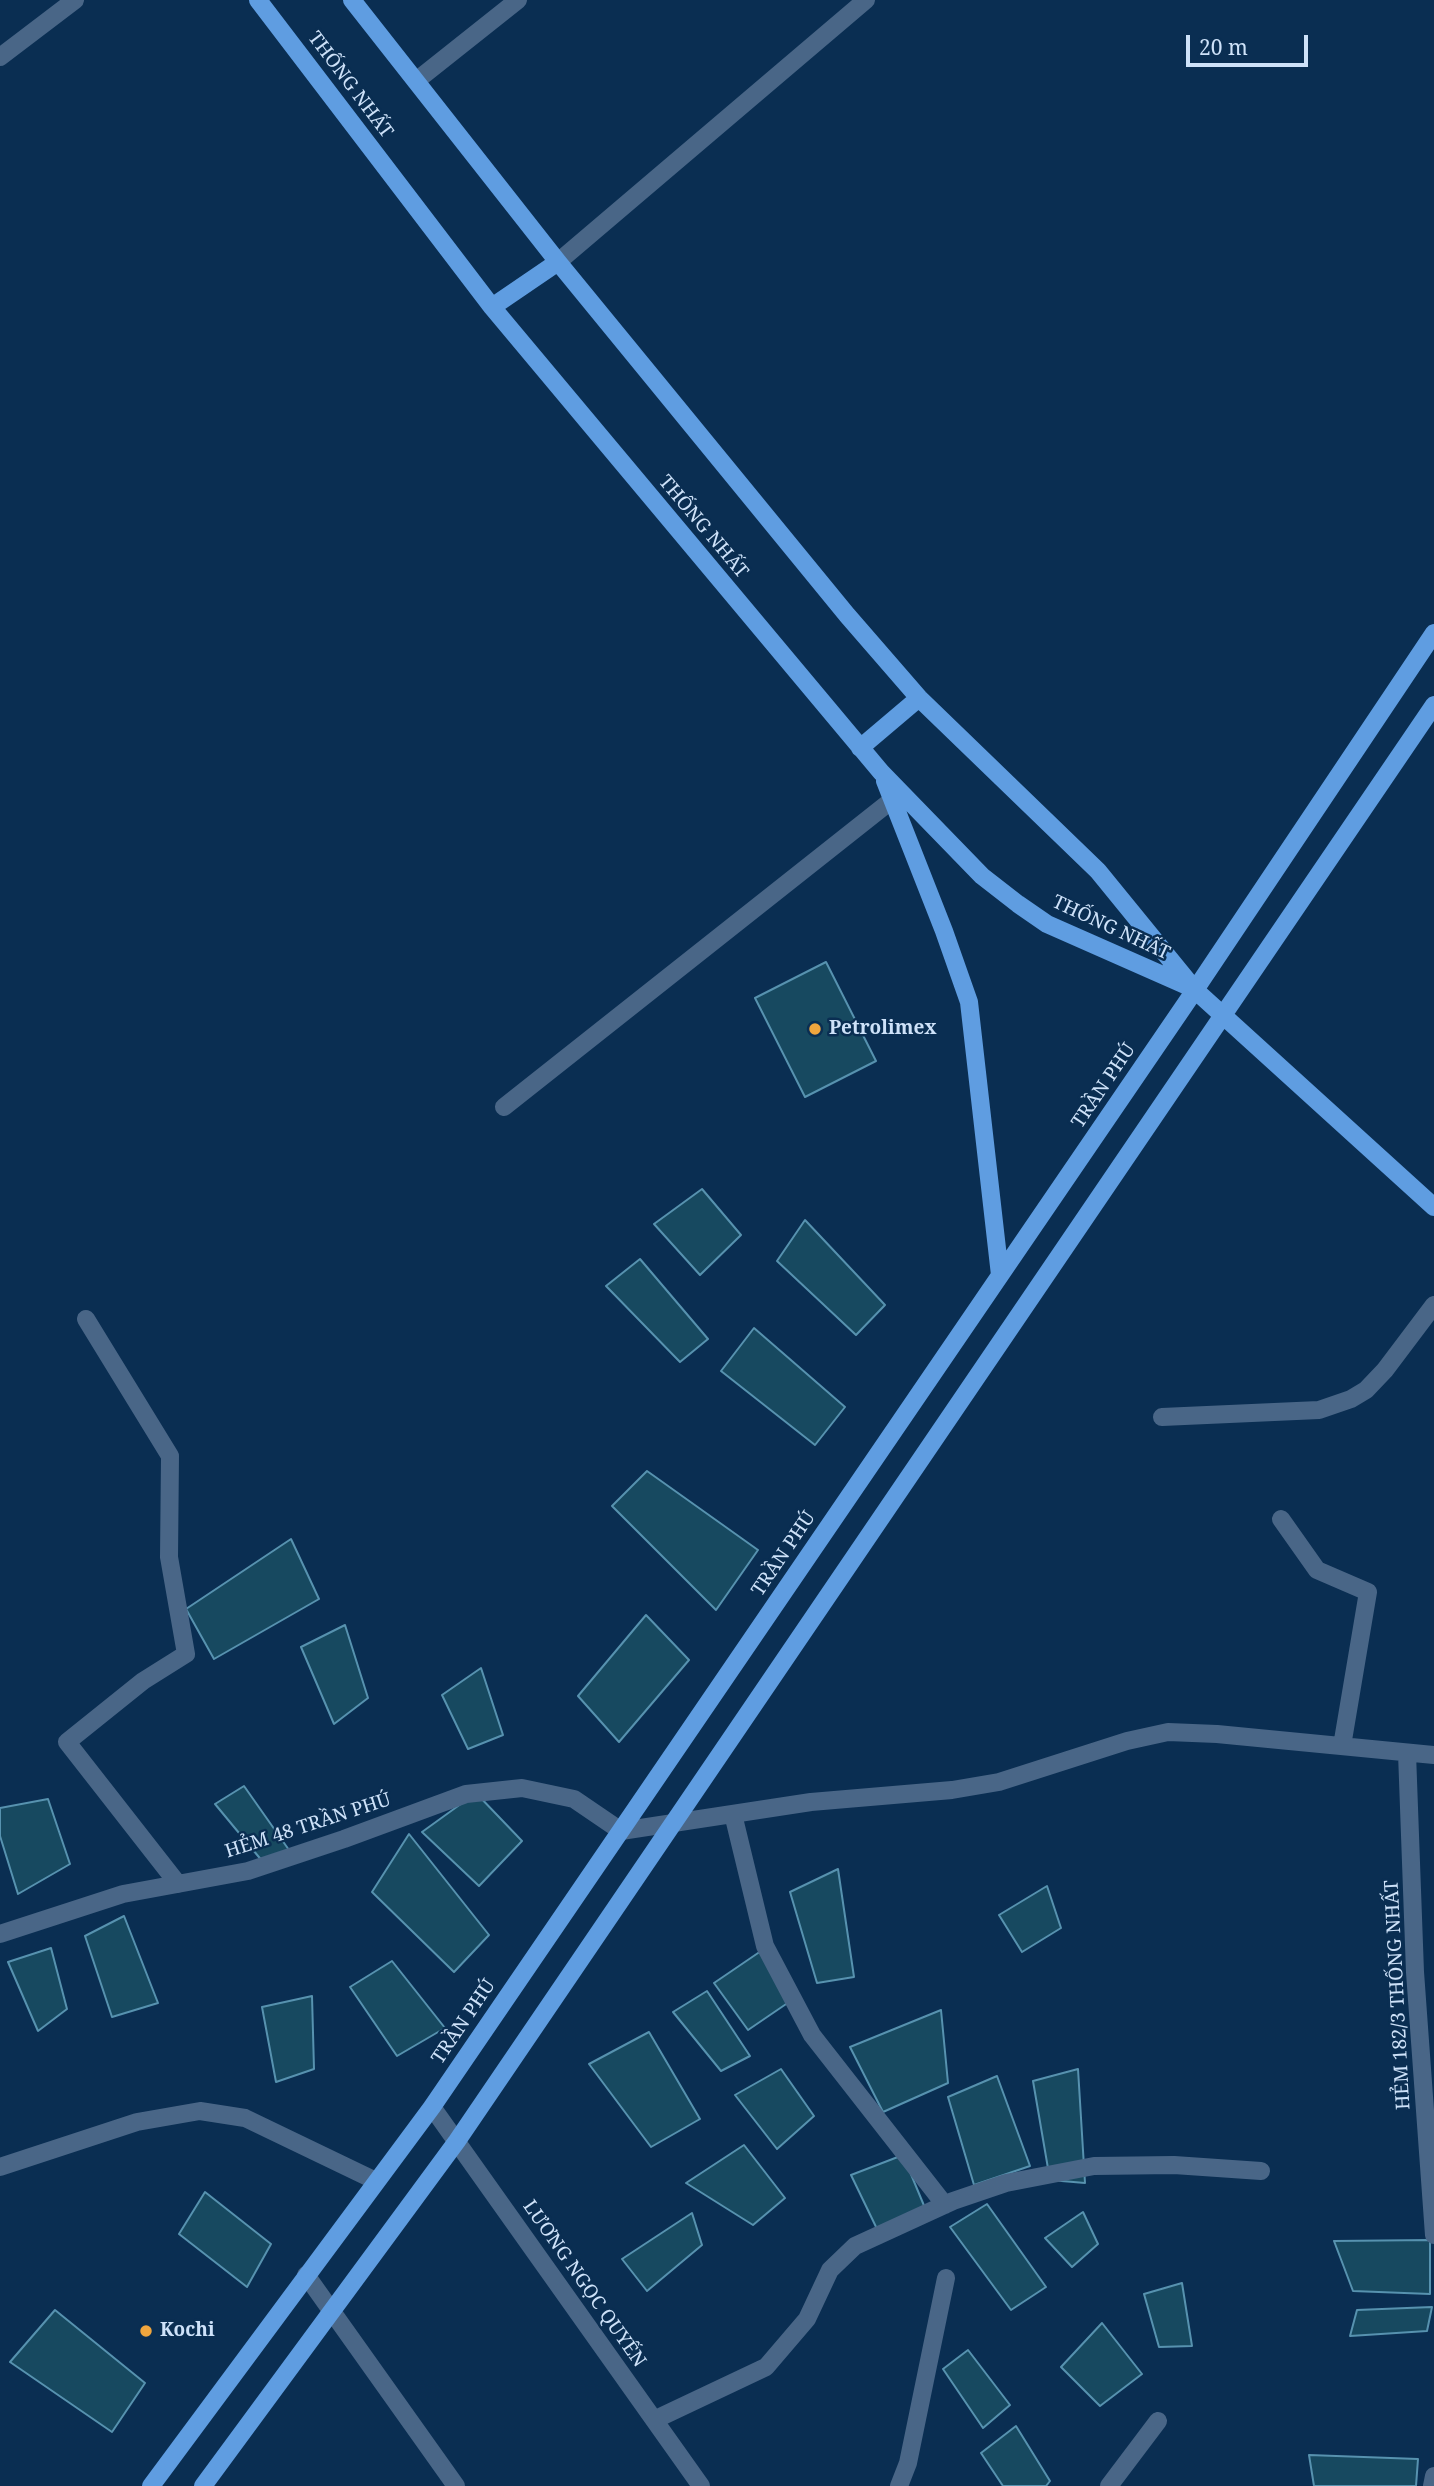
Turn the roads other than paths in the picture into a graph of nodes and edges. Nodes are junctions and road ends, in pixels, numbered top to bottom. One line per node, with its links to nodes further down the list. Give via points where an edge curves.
1 (75, 0): 6 (street)
2 (258, 0): 9 (main road, THỐNG NHẤT)
3 (352, 0): 7 (main road, THỐNG NHẤT)
4 (518, 0): 7 (street)
5 (866, 0): 8 (street)
6 (0, 57)
7 (416, 81): 8 (main road, THỐNG NHẤT)
8 (558, 262): 9 (main road); 11 (main road, THỐNG NHẤT)
9 (492, 307): 13 (main road, THỐNG NHẤT)
10 (1434, 633): 16 (main road, TRẦN PHÚ)
11 (919, 698): 13 (main road); 16 (main road, THỐNG NHẤT, via 1098,871)
12 (1434, 705): 17 (main road)
13 (860, 748): 14 (main road, THỐNG NHẤT)
14 (881, 772): 15 (main road); 16 (main road, THỐNG NHẤT, via 982,876 1018,904 1047,924)
15 (892, 800): 18 (street); 20 (main road, via 969,1002)
16 (1195, 990): 17 (main road, THỐNG NHẤT); 20 (main road, TRẦN PHÚ)
17 (1223, 1015): 19 (main road, THỐNG NHẤT); 29 (main road)
18 (504, 1107)
19 (1434, 1207)
20 (1000, 1275): 30 (main road, TRẦN PHÚ)
21 (1434, 1305): 23 (street, via 1385,1370 1351,1399 1320,1410)
22 (86, 1320): 31 (street, via 170,1455 169,1557 186,1654 143,1681 67,1742)
23 (1162, 1417)
24 (1281, 1518): 25 (street, via 1317,1570 1368,1592)
25 (1342, 1746): 26 (street); 28 (street, via 1168,1732 999,1782)
26 (1407, 1753): 27 (street); 39 (street, HẺM 182/3 THỐNG NHẤT, via 1415,1972)
27 (1434, 1755)
28 (733, 1814): 29 (street); 38 (street, via 765,1946 812,2035)
29 (674, 1823): 30 (street); 34 (main road)
30 (621, 1831): 31 (street, HẺM 48 TRẦN PHÚ, via 573,1799 522,1787 466,1794 247,1871); 33 (main road, TRẦN PHÚ)
31 (178, 1884): 32 (street, HẺM 48 TRẦN PHÚ, via 123,1894)
32 (0, 1934)
33 (432, 2107): 34 (street, LƯƠNG NGỌC QUYẾN); 37 (main road, TRẦN PHÚ)
34 (457, 2141): 42 (main road); 43 (street, LƯƠNG NGỌC QUYẾN)
35 (0, 2167): 37 (street, via 138,2122 200,2111 245,2118)
36 (1261, 2171): 38 (street, via 1094,2166 1006,2183)
37 (376, 2182): 40 (main road, TRẦN PHÚ)
38 (945, 2205): 43 (street, via 855,2246 830,2270 807,2319 766,2367)
39 (1434, 2225)
40 (306, 2275): 42 (street); 46 (main road, TRẦN PHÚ)
41 (946, 2278): 50 (street)
42 (332, 2311): 47 (main road); 48 (street)
43 (654, 2420): 49 (street, LƯƠNG NGỌC QUYẾN)
44 (1158, 2421): 51 (street)
45 (1434, 2476): 52 (street)
46 (151, 2486)
47 (203, 2486)
48 (456, 2486)
49 (701, 2486)
50 (900, 2486)
51 (1109, 2486)
52 (1432, 2486)

